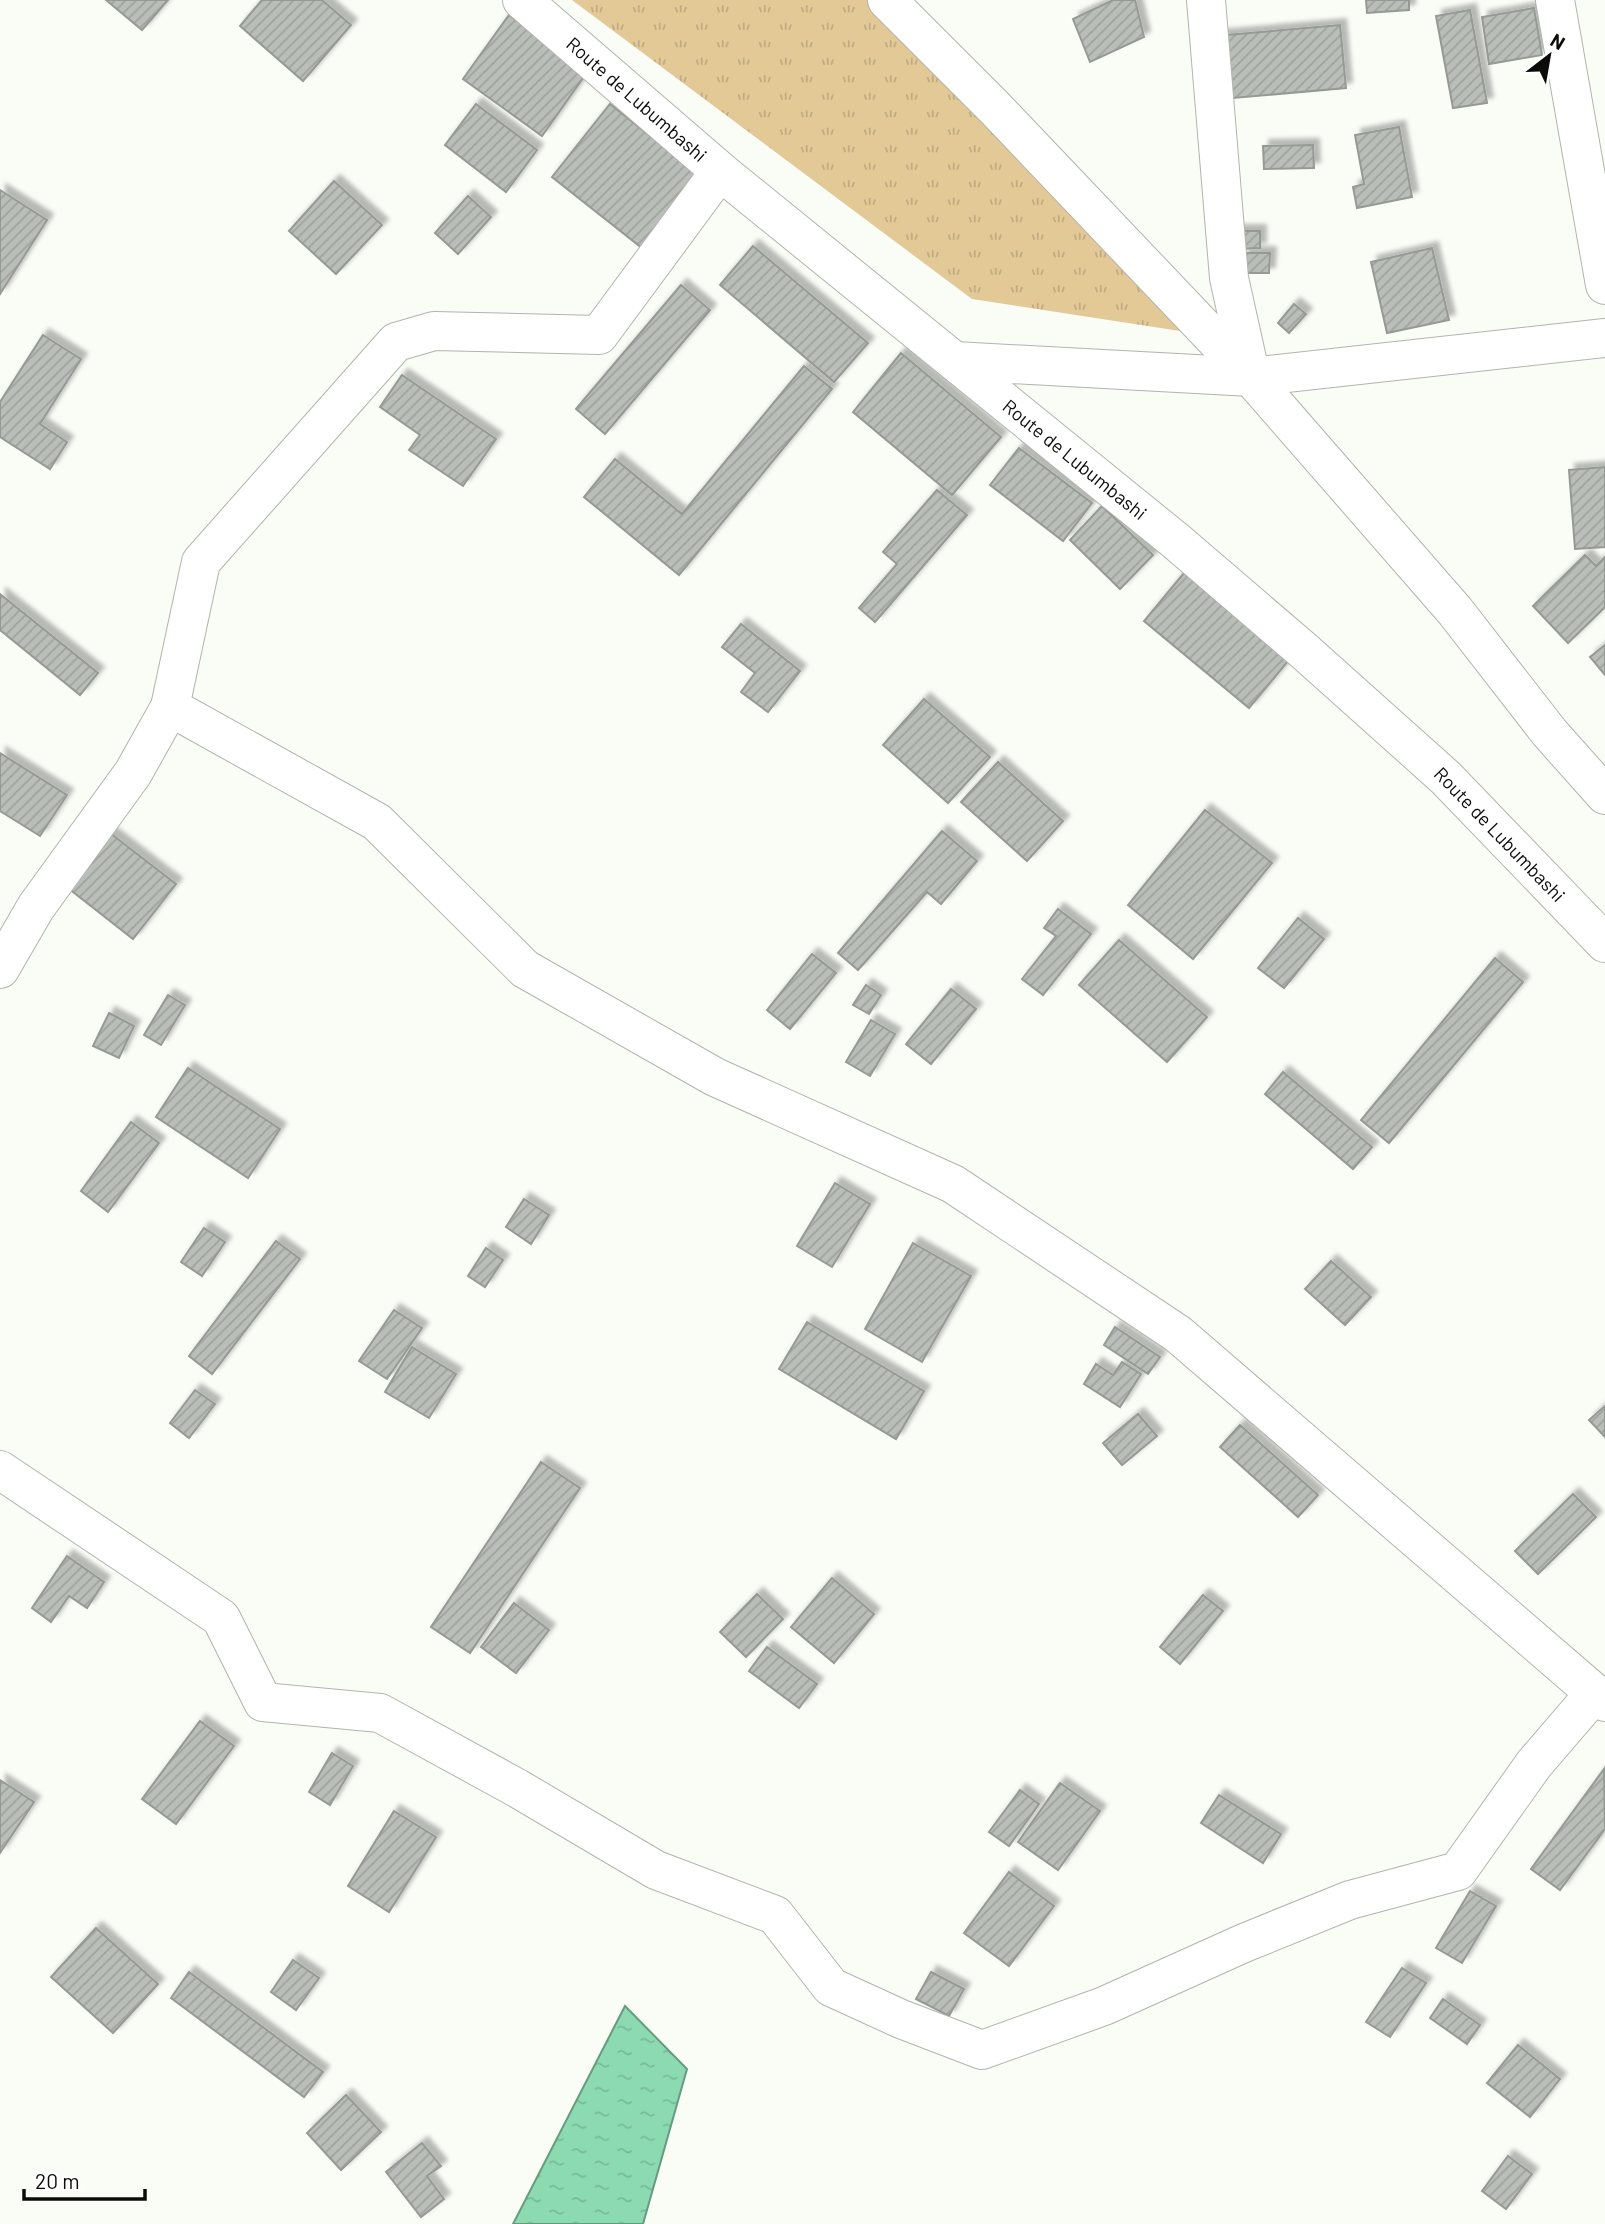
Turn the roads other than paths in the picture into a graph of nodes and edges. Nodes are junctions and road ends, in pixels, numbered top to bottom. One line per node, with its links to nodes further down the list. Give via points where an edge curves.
1 (522, 0): 5 (main road, Route de Lubumbashi)
2 (887, 0): 9 (main road)
3 (1206, 0): 9 (main road, via 1229,278)
4 (1555, 0): 6 (main road)
5 (720, 171): 8 (main road, Route de Lubumbashi); 10 (main road, via 599,335 433,331 396,342 201,562)
6 (1605, 285)
7 (1605, 338): 9 (main road)
8 (955, 361): 9 (main road); 12 (main road, Route de Lubumbashi, via 1177,541 1426,760)
9 (1251, 377): 11 (main road, via 1455,611 1549,732)
10 (170, 707): 13 (main road, via 133,773 36,907); 15 (main road, via 377,822 525,969 715,1077 953,1184 1178,1334)
11 (1605, 795)
12 (1605, 943)
13 (0, 970)
14 (0, 1470): 15 (main road, via 221,1618 263,1702 380,1713 656,1870 775,1915 831,1987 982,2050 1104,2006 1350,1900 1458,1871 1534,1764)
15 (1600, 1698)

